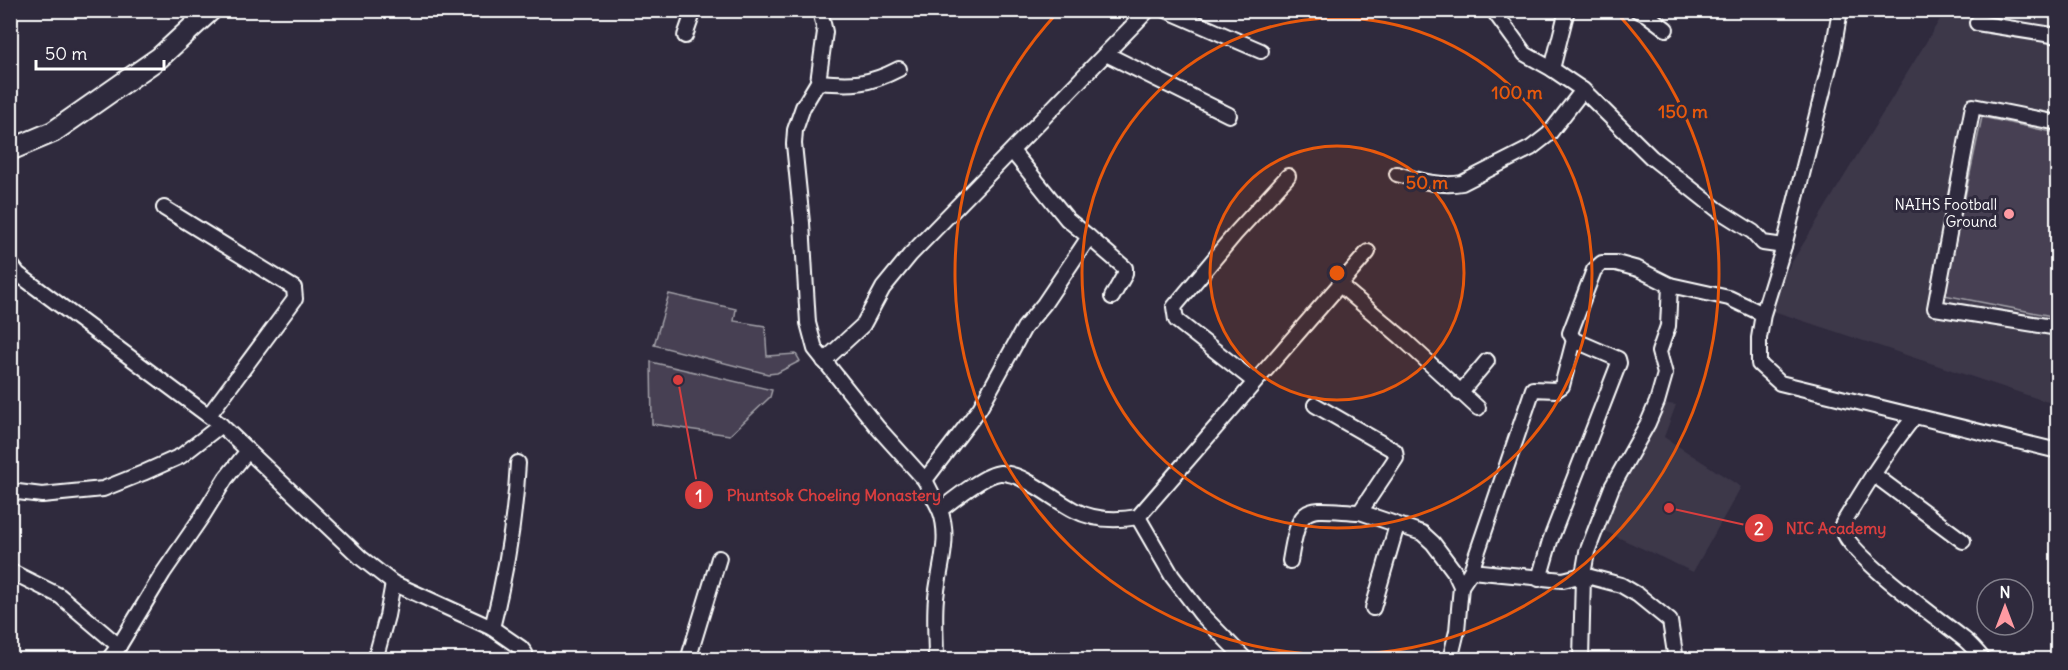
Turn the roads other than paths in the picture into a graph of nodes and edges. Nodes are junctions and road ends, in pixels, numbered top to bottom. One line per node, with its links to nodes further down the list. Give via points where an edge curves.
1 (211, 10): 22 (street, via 159,58 53,132)
2 (694, 10): 12 (street)
3 (820, 10): 18 (street, via 825,32)
4 (1148, 10): 15 (street)
5 (1166, 10): 14 (street)
6 (1493, 10): 17 (street, via 1525,54)
7 (1567, 10): 17 (street)
8 (1637, 10): 11 (street)
9 (1840, 10): 28 (street)
10 (1977, 23): 13 (street)
11 (1666, 29)
12 (685, 36)
13 (2058, 36)
14 (1261, 51)
15 (1106, 54): 20 (street); 23 (street)
16 (899, 69): 18 (street, via 878,80 849,85)
17 (1552, 69): 19 (street)
18 (818, 82): 37 (street, via 803,107 794,144 808,323 815,349)
19 (1583, 90): 24 (street, via 1549,134 1531,148 1462,183 1421,181); 28 (street, via 1651,157 1693,190 1763,243)
20 (1230, 115)
21 (2058, 123): 35 (street, via 1973,106 1935,308)
22 (10, 150)
23 (1012, 151): 27 (street, via 1067,219); 37 (street, via 910,255 883,288 863,325)
24 (1397, 174)
25 (1288, 176): 39 (street, via 1174,307 1176,320)
26 (164, 208): 43 (street, via 294,288 295,299)
27 (1089, 237): 33 (street, via 1125,268); 50 (street, via 1024,328 980,408)
28 (1784, 246): 34 (street)
29 (1368, 252): 31 (street)
30 (13, 272): 43 (street)
31 (1340, 285): 39 (street); 40 (street)
32 (1670, 285): 34 (street, via 1729,298); 36 (street, via 1638,269 1602,263 1594,270 1570,333); 61 (street, via 1668,326 1659,352 1665,374 1657,402 1612,487 1587,552)
33 (1112, 297)
34 (1763, 314): 44 (street, via 1759,364 1779,383)
35 (2058, 328)
36 (1574, 340): 60 (street, via 1562,386 1556,390 1533,389); 62 (street, via 1618,359 1619,363)
37 (824, 361): 50 (street)
38 (1487, 361): 40 (street)
39 (1255, 382): 54 (street)
40 (1460, 393): 42 (street)
41 (1316, 405): 53 (street, via 1395,450 1396,458)
42 (1478, 408)
43 (209, 416): 45 (street)
44 (1914, 416): 46 (street); 49 (street)
45 (221, 424): 47 (street); 51 (street, via 181,456 103,489 42,495)
46 (2058, 451)
47 (247, 452): 63 (street); 67 (street, via 163,573)
48 (518, 464): 66 (street, via 506,572)
49 (1873, 474): 56 (street); 77 (street, via 1842,525 1846,539 1880,573)
50 (925, 480): 52 (street)
51 (10, 491)
52 (940, 510): 54 (street, via 980,481 999,473 1025,480 1086,515 1117,521); 72 (street, via 945,522 945,541 936,598)
53 (1360, 512): 55 (street); 58 (street, via 1308,512 1300,519)
54 (1138, 517): 73 (street, via 1186,595)
55 (1397, 525): 64 (street, via 1422,533 1433,543 1455,571); 65 (street)
56 (1963, 541)
57 (719, 558): 71 (street)
58 (1290, 561)
59 (10, 571): 67 (street, via 60,596)
60 (1471, 571): 62 (street); 64 (street)
61 (1583, 574): 62 (street, via 1563,580); 75 (street); 76 (street, via 1621,585 1670,621)
62 (1539, 579)
63 (393, 583): 66 (street); 69 (street)
64 (1461, 586): 74 (street)
65 (1373, 608)
66 (492, 628): 70 (street, via 521,648)
67 (119, 646): 68 (street)
68 (108, 660)
69 (375, 660)
70 (526, 660)
71 (688, 660)
72 (936, 660)
73 (1246, 660)
74 (1450, 660)
75 (1581, 660)
76 (1676, 660)
77 (1984, 660)

